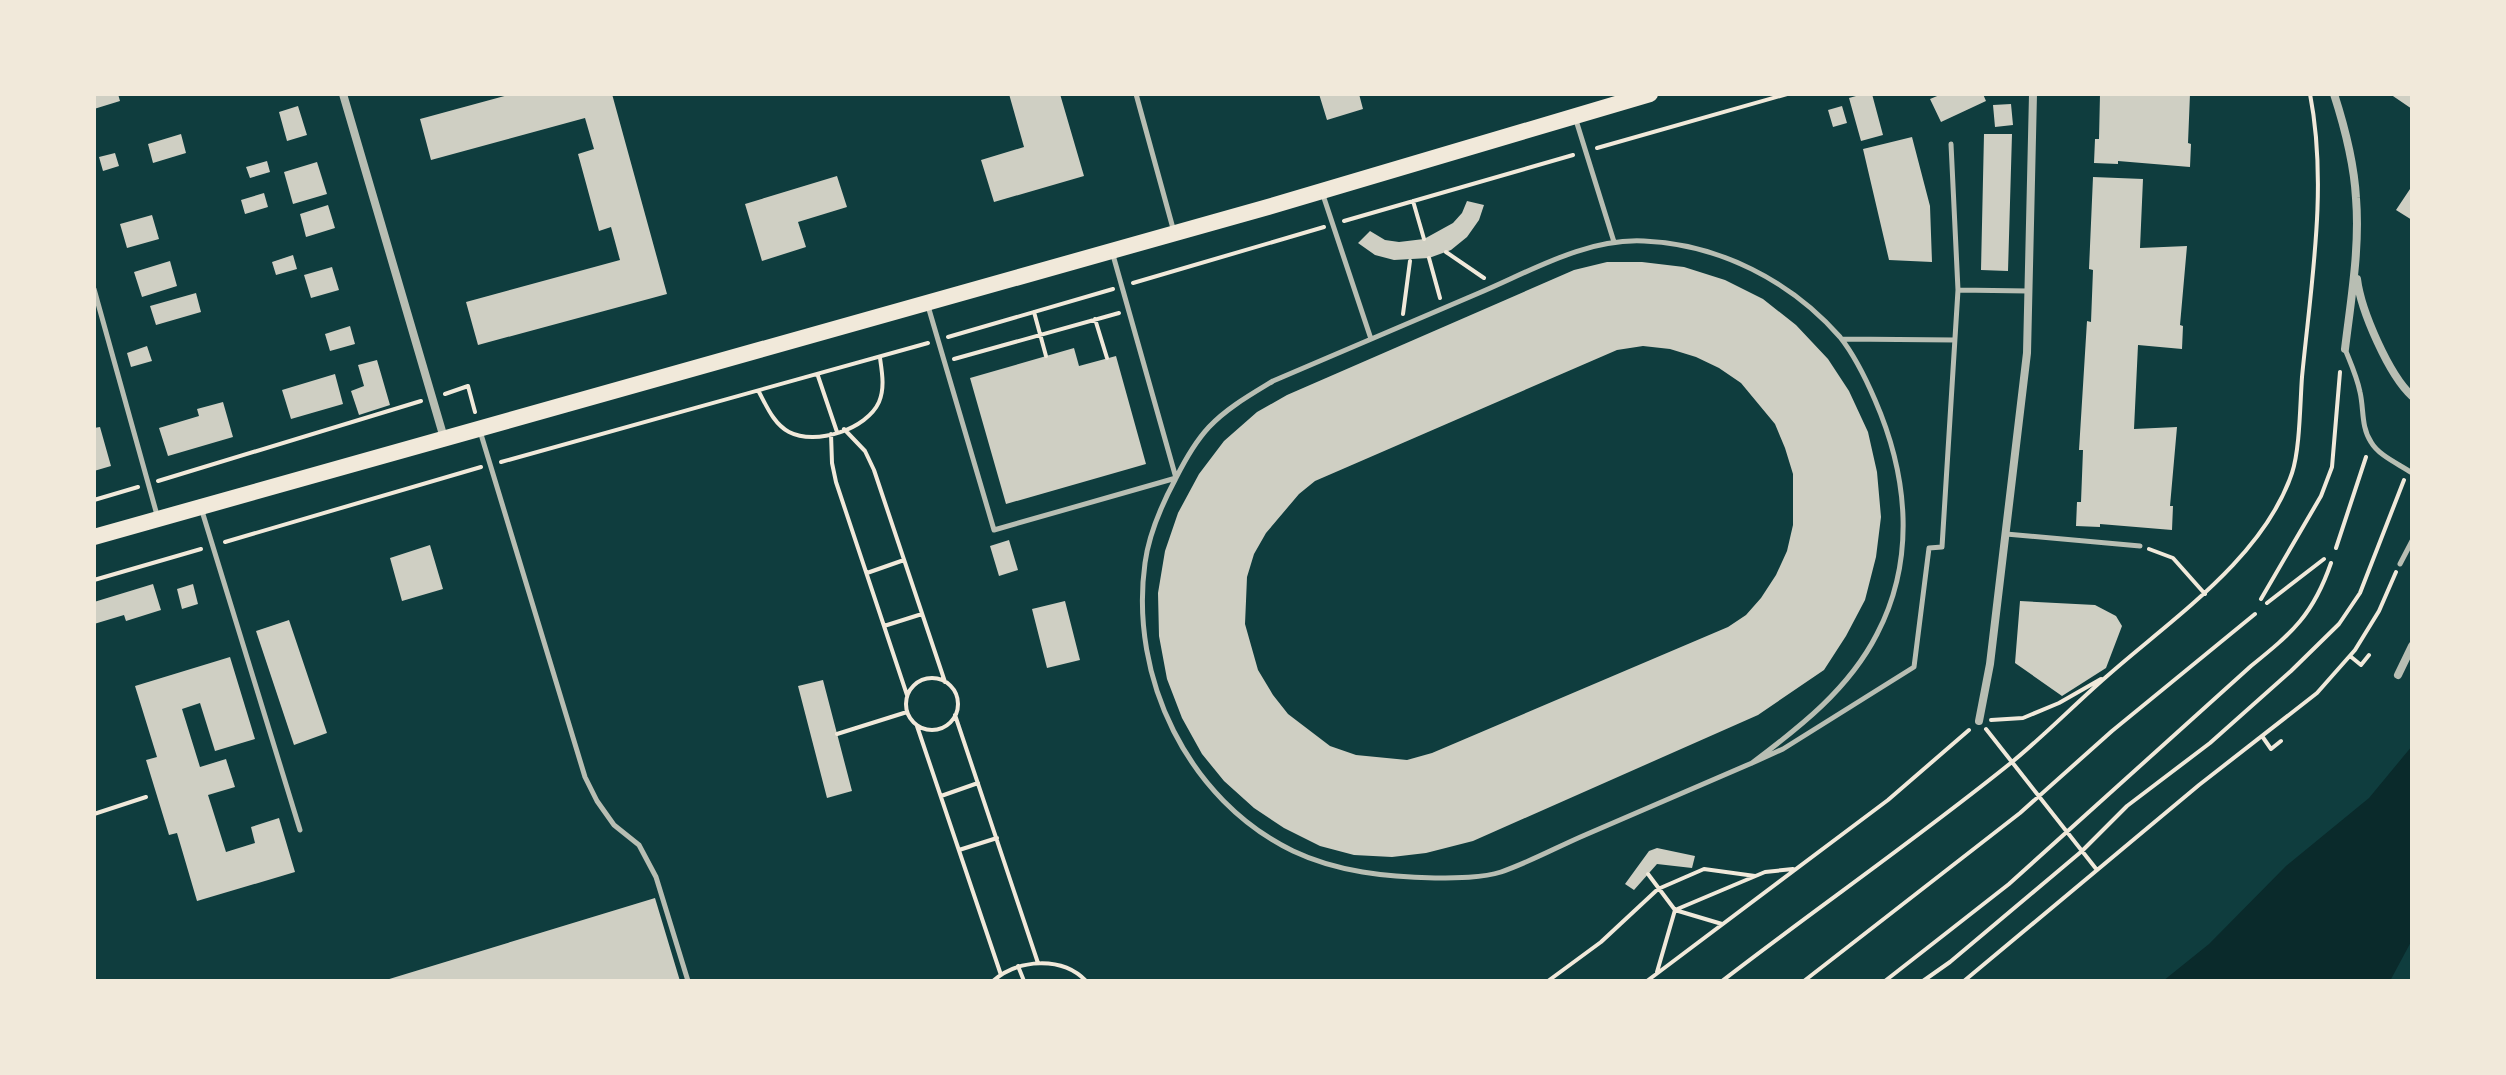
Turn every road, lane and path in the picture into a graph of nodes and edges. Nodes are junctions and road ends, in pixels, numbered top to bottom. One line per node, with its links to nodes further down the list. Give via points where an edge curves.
1 (343, 94): 41 (street)
2 (1136, 94): 11 (lane)
3 (1650, 94): 7 (main road)
4 (2033, 94): 22 (street)
5 (2310, 94): 64 (path, via 2318,158 2313,264 2292,472 2258,533)
6 (2334, 94): 17 (street, via 2352,156)
7 (1575, 116): 9 (main road); 13 (lane)
8 (1951, 144): 21 (lane)
9 (1322, 191): 11 (main road); 30 (lane)
10 (1413, 201): 12 (path)
11 (1175, 233): 14 (main road)
12 (1424, 239)
13 (1614, 242): 19 (lane, via 1584,248); 31 (lane, via 1670,243 1727,257 1787,290)
14 (1112, 251): 23 (main road); 25 (lane)
15 (1446, 252): 19 (path)
16 (1429, 258): 24 (path)
17 (2355, 260): 33 (street); 40 (street, via 2364,310 2399,385)
18 (1410, 261): 28 (path)
19 (1496, 286): 24 (lane)
20 (94, 289): 50 (lane)
21 (1958, 290): 22 (lane); 32 (lane)
22 (2028, 291): 54 (street, via 2027,353)
23 (927, 303): 37 (lane); 44 (main road)
24 (1443, 309): 28 (lane)
25 (1129, 310): 27 (path); 49 (lane)
26 (1034, 312): 29 (path)
27 (1095, 319): 29 (path); 36 (path)
28 (1402, 326): 30 (lane)
29 (1040, 335): 34 (path); 37 (path)
30 (1371, 339): 49 (lane, via 1273,381 1233,406 1208,428)
31 (1842, 339): 32 (lane); 85 (lane, via 1865,376 1899,470 1902,557 1877,634 1850,677)
32 (1955, 340): 85 (lane, via 1942,547 1929,548 1914,667)
33 (2345, 349): 47 (lane)
34 (1046, 356)
35 (880, 358): 43 (path, via 880,400 862,421)
36 (1107, 358)
37 (944, 362): 49 (lane, via 994,530)
38 (818, 376): 45 (path)
39 (759, 392): 45 (path, via 776,421 790,432)
40 (2412, 396)
41 (432, 398): 44 (path, via 468,386); 46 (street); 50 (path)
42 (2337, 403): 65 (path, via 2332,467 2321,496)
43 (844, 429): 45 (path); 60 (path, via 874,470)
44 (480, 430): 46 (main road); 108 (lane, via 585,777 614,825 639,845 656,877)
45 (834, 433): 63 (path, via 836,482)
46 (445, 439): 52 (main road)
47 (2371, 443): 48 (lane); 58 (path)
48 (2410, 472): 95 (path, via 2360,593 2339,624)
49 (1176, 478): 85 (lane, via 1154,525 1145,563 1151,672 1165,712 1201,777 1245,820 1294,851 1370,873 1437,878 1499,873)
50 (149, 484): 51 (path); 53 (lane)
51 (94, 500)
52 (201, 507): 53 (main road); 91 (lane)
53 (158, 518): 55 (main road)
54 (2005, 534): 57 (lane); 79 (street, via 1990,664)
55 (94, 537)
56 (2412, 541): 62 (lane)
57 (2140, 546): 64 (path, via 2173,558)
58 (2336, 548)
59 (2324, 559): 66 (path)
60 (904, 560): 63 (path); 67 (path)
61 (2331, 563): 92 (path, via 2312,607 2292,632)
62 (2400, 564): 72 (path)
63 (867, 573): 69 (path)
64 (2205, 594): 74 (path)
65 (2261, 599)
66 (2267, 603)
67 (922, 614): 69 (path); 75 (path)
68 (2255, 614): 88 (path)
69 (884, 626): 76 (path)
70 (2412, 646): 73 (street)
71 (2369, 655): 72 (path, via 2361,665)
72 (2350, 656): 82 (path, via 2317,693)
73 (2398, 675)
74 (2106, 676): 79 (path, via 2023,718); 84 (path)
75 (945, 682): 76 (path, via 923,679); 78 (path, via 957,697)
76 (907, 695): 77 (path)
77 (907, 712): 80 (path); 81 (path)
78 (955, 715): 80 (path, via 936,730); 86 (path)
79 (1977, 724): 84 (path); 96 (path)
80 (917, 726): 87 (path)
81 (837, 734)
82 (2262, 736): 83 (path, via 2271,749); 97 (path)
83 (2281, 741)
84 (2012, 761): 88 (path); 115 (path)
85 (1752, 763)
86 (978, 783): 87 (path); 93 (path)
87 (941, 796): 94 (path)
88 (2040, 796): 92 (path); 116 (path)
89 (146, 797): 90 (path)
90 (94, 814)
91 (300, 830)
92 (2069, 831): 95 (path); 117 (path)
93 (997, 838): 94 (path); 103 (path)
94 (959, 850): 107 (path)
95 (2082, 851): 97 (path); 118 (path)
96 (1795, 869): 99 (path); 102 (path)
97 (2097, 870): 119 (path)
98 (1648, 874): 100 (path)
99 (1755, 876): 100 (path, via 1704,869); 101 (path)
100 (1658, 889): 101 (path); 113 (path, via 1601,942)
101 (1675, 910): 102 (path); 106 (path)
102 (1722, 924): 106 (path)
103 (1038, 963): 104 (path); 105 (path)
104 (1018, 966): 107 (path); 110 (path)
105 (1073, 972): 111 (path); 112 (path)
106 (1656, 974): 114 (path)
107 (1001, 975): 109 (path)
108 (688, 981)
109 (993, 981)
110 (1024, 981)
111 (1069, 981)
112 (1086, 981)
113 (1548, 981)
114 (1647, 981)
115 (1722, 981)
116 (1804, 981)
117 (1885, 981)
118 (1923, 981)
119 (1964, 981)

